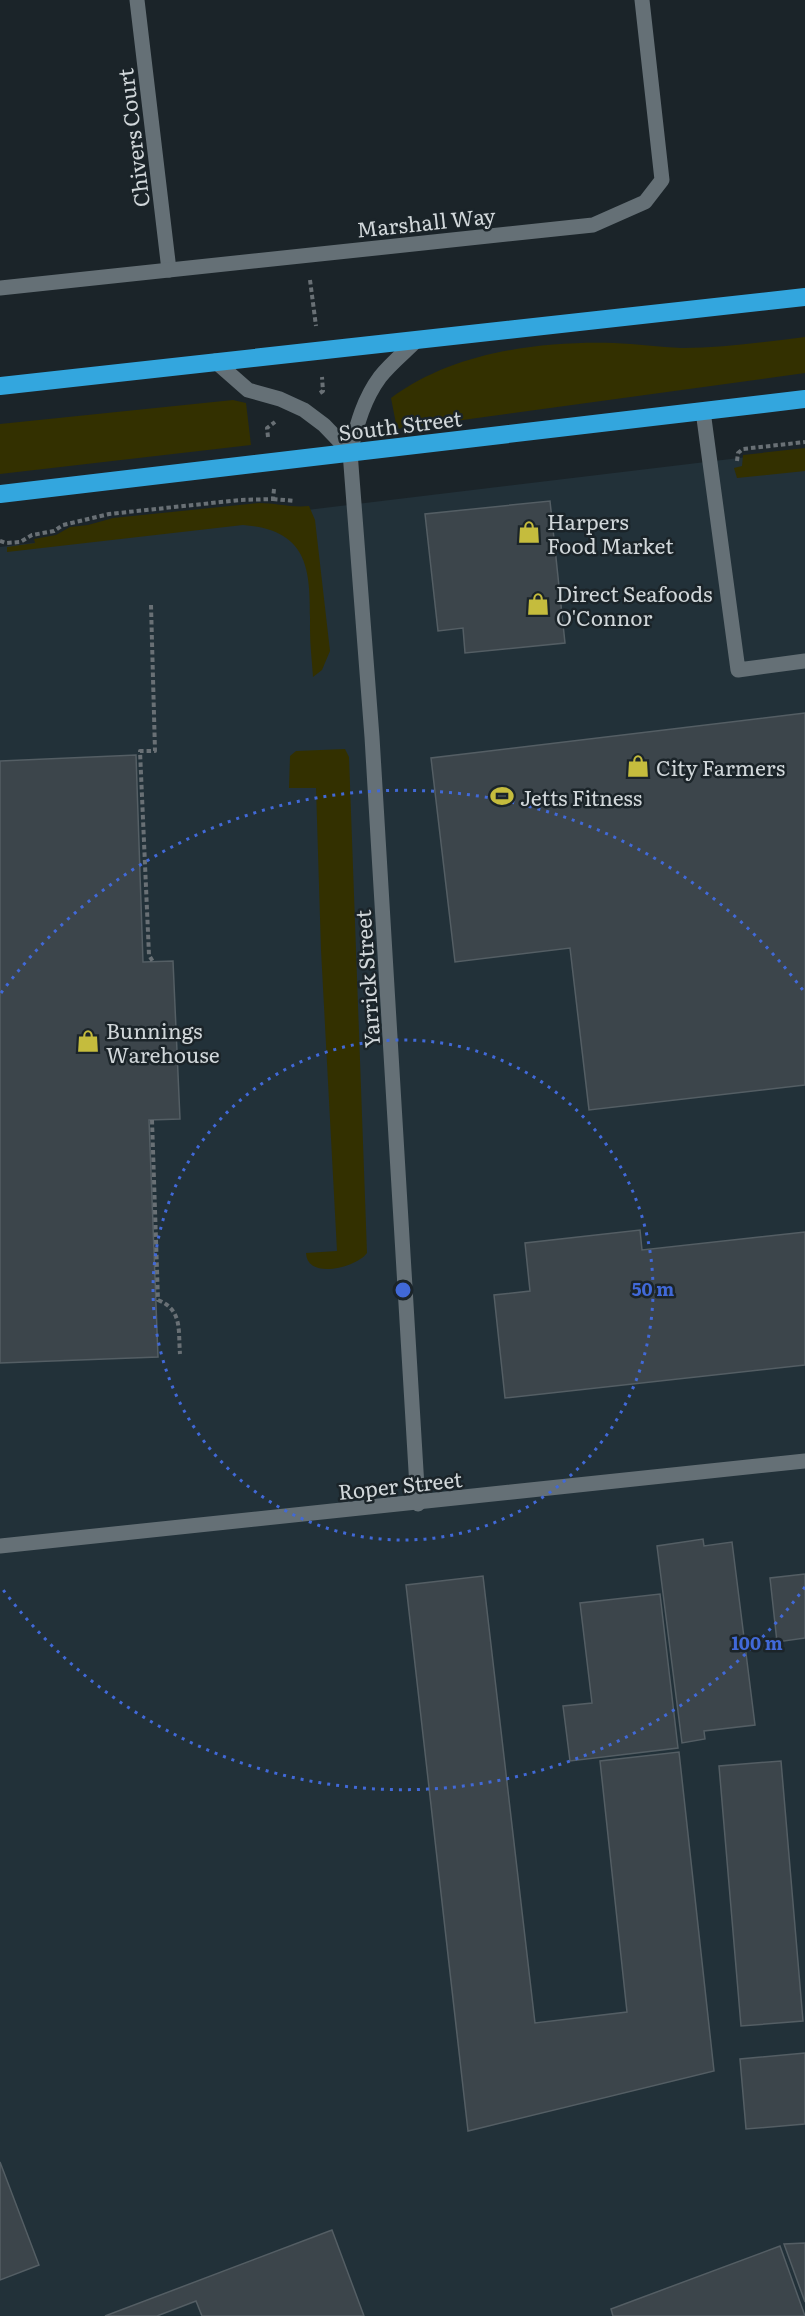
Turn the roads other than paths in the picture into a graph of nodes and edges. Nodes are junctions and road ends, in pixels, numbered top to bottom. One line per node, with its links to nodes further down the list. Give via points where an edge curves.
1 (137, 0): 3 (street, Chivers Court)
2 (642, 0): 3 (street, Marshall Way, via 662,180 645,202 593,225)
3 (169, 270): 4 (street, Marshall Way)
4 (0, 288)
5 (805, 297): 6 (highway)
6 (417, 340): 7 (highway); 11 (street, Yarrick Street, via 381,375 369,394)
7 (215, 362): 8 (highway); 11 (street, via 248,390 304,410)
8 (0, 386)
9 (805, 399): 10 (highway, South Street)
10 (703, 411): 11 (highway, South Street); 13 (street, via 738,670)
11 (350, 452): 12 (highway, South Street); 15 (street, Yarrick Street, via 372,737)
12 (0, 494)
13 (805, 661)
14 (805, 1461): 15 (street, Roper Street)
15 (418, 1504): 16 (street, Roper Street)
16 (0, 1546)

